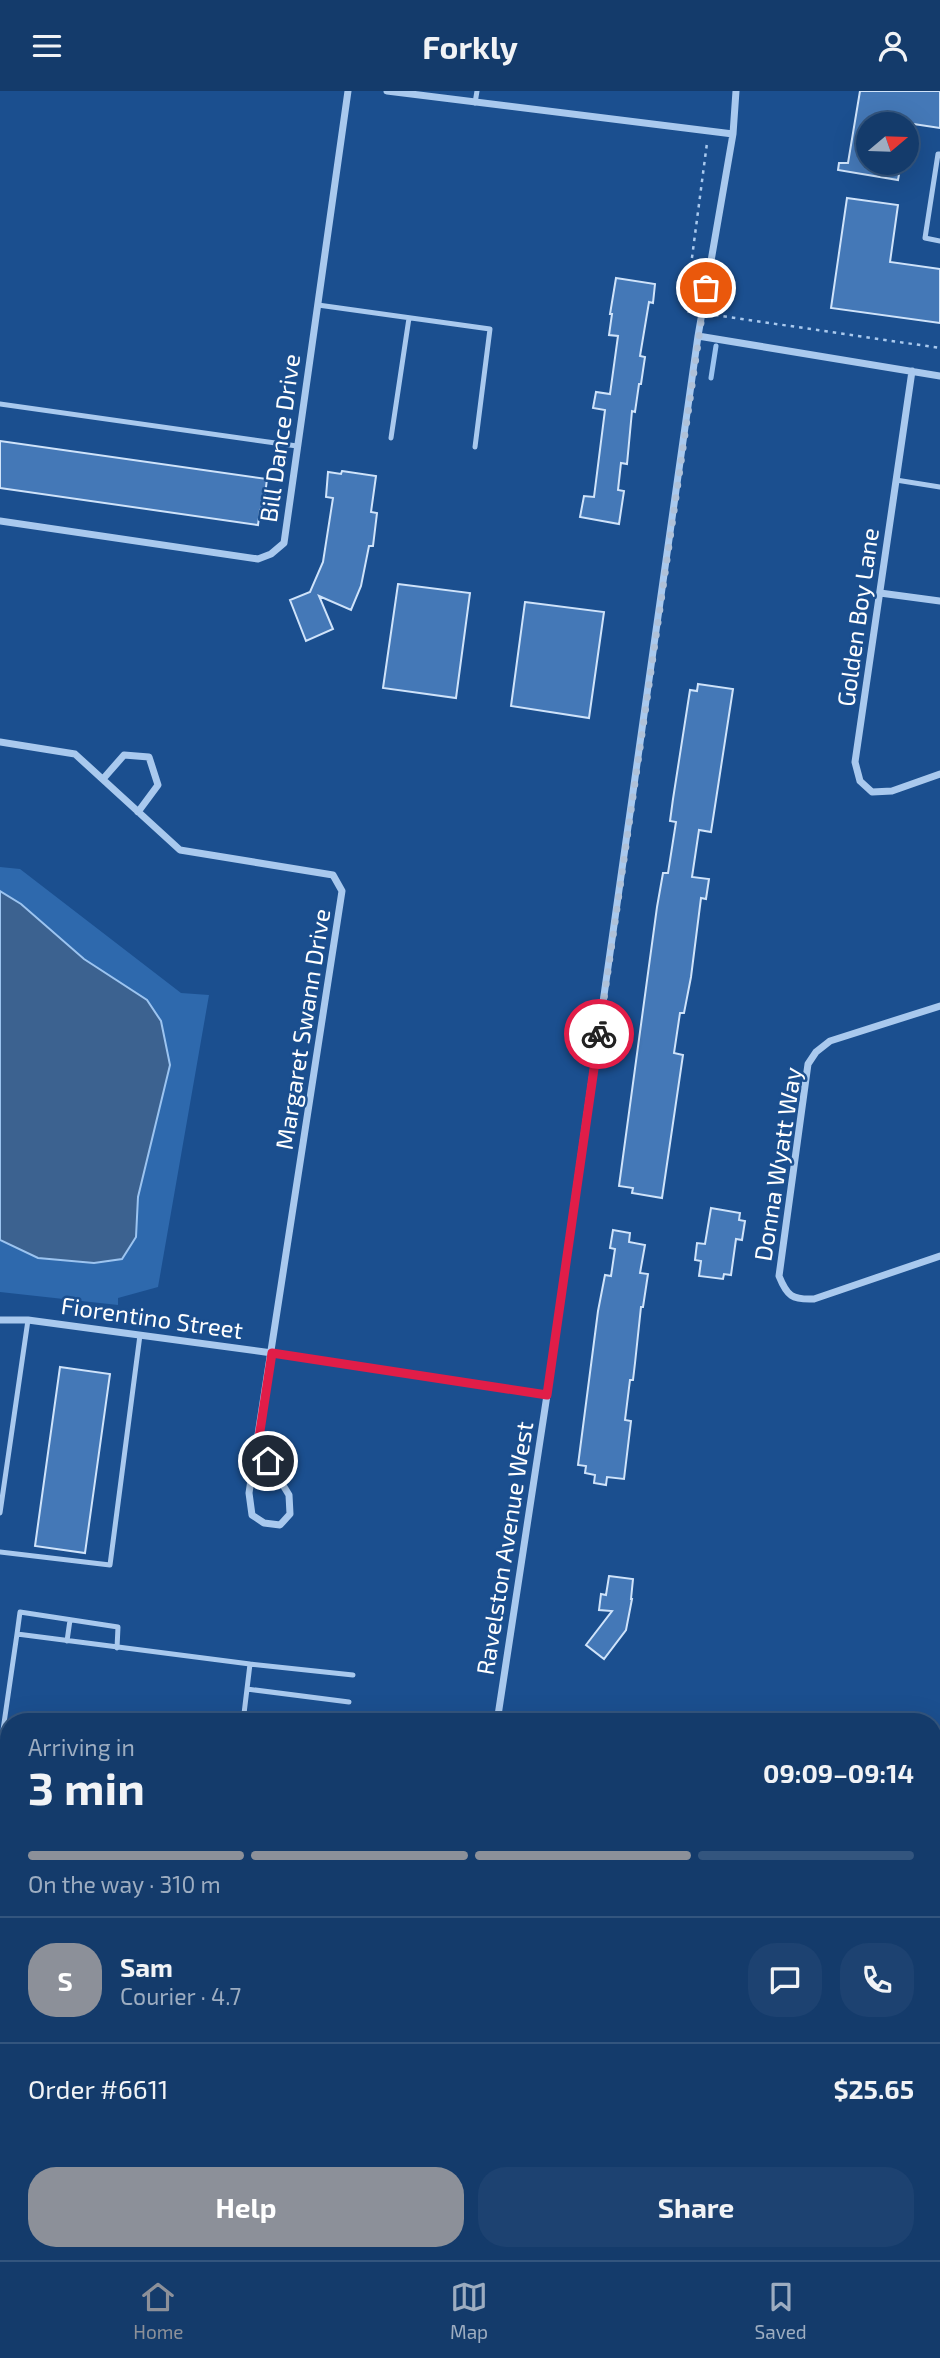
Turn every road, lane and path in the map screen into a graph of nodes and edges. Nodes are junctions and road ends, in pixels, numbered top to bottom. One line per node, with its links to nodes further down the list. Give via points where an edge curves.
1 (348, 91): 12 (street, Bill Dance Drive)
2 (387, 91): 5 (street)
3 (477, 91): 5 (lane)
4 (736, 91): 7 (street, Ravelston Avenue West)
5 (475, 103): 6 (street)
6 (709, 131): 7 (street); 13 (path, via 685,311)
7 (733, 134): 13 (street, Ravelston Avenue West)
8 (940, 154): 9 (lane)
9 (930, 195): 10 (lane); 11 (lane, via 925,238)
10 (940, 197)
11 (940, 241)
12 (318, 305): 14 (lane); 21 (street, Bill Dance Drive)
13 (702, 313): 15 (street, Ravelston Avenue West); 16 (path)
14 (409, 318): 20 (lane); 22 (lane, via 490,329)
15 (698, 336): 17 (street); 38 (street, Ravelston Avenue West)
16 (940, 348)
17 (912, 371): 18 (street); 23 (street, Golden Boy Lane)
18 (940, 376)
19 (0, 404): 21 (lane)
20 (391, 439)
21 (297, 446): 25 (street, Bill Dance Drive, via 284,543 258,559)
22 (475, 447)
23 (896, 480): 24 (lane); 26 (street, Golden Boy Lane)
24 (940, 487)
25 (0, 521)
26 (880, 593): 27 (street); 29 (street, Golden Boy Lane, via 855,762 860,781 872,792 892,791)
27 (940, 601)
28 (0, 742): 30 (street, Margaret Swann Drive, via 75,754)
29 (940, 774)
30 (103, 779): 31 (street, Margaret Swann Drive); 31 (street, via 124,755 149,757 158,785)
31 (138, 812): 37 (street, Margaret Swann Drive, via 180,850 332,875 342,891)
32 (940, 1006): 33 (street, Donna Wyatt Way, via 830,1041 808,1065 779,1276 786,1292 799,1300 814,1299)
33 (940, 1256)
34 (0, 1320): 35 (street, Fiorentino Street)
35 (28, 1320): 36 (street, Fiorentino Street); 40 (lane)
36 (139, 1335): 37 (street, Fiorentino Street); 41 (lane, via 110,1566)
37 (272, 1353): 38 (street, Fiorentino Street); 39 (street, Margaret Swann Drive)
38 (547, 1395): 52 (street, Ravelston Avenue West)
39 (258, 1444): 39 (street, Margaret Swann Drive, via 249,1493 252,1515 280,1525 290,1514 289,1495)
40 (0, 1513)
41 (0, 1552)
42 (70, 1620): 43 (lane, via 20,1612); 44 (lane); 45 (lane, via 118,1627)
43 (17, 1634): 44 (lane); 50 (lane)
44 (67, 1641): 45 (lane)
45 (117, 1648): 46 (lane)
46 (250, 1664): 47 (lane); 48 (lane)
47 (354, 1675)
48 (247, 1689): 49 (lane); 51 (lane)
49 (349, 1702)
50 (8, 1713)
51 (244, 1713)
52 (498, 1713)

